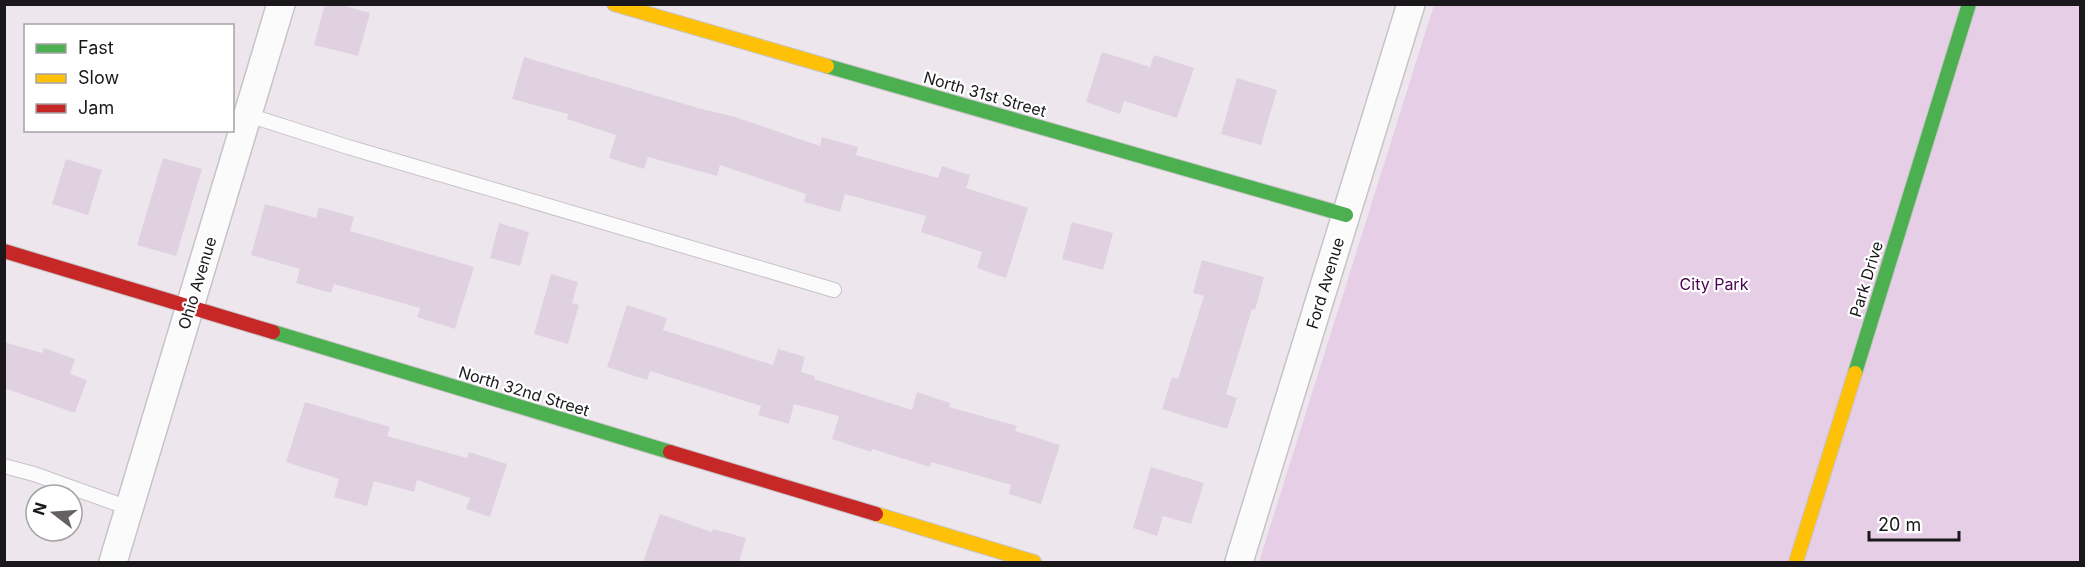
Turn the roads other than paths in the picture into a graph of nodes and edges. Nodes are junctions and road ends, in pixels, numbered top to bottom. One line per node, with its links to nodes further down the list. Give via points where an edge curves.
1 (281, 4): 5 (street, Ohio Avenue)
2 (614, 4): 6 (street, North 31st Street)
3 (1411, 4): 6 (street, Ford Avenue)
4 (1969, 4): 15 (street, Park Drive)
5 (248, 115): 8 (lane); 9 (street, Ohio Avenue)
6 (1346, 215): 14 (street, Ford Avenue)
7 (4, 251): 9 (street, North 32nd Street)
8 (834, 290)
9 (189, 308): 11 (street, Ohio Avenue); 13 (street, North 32nd Street)
10 (4, 466): 11 (lane)
11 (129, 508): 12 (street, Ohio Avenue)
12 (113, 562)
13 (1034, 562)
14 (1239, 562)
15 (1796, 562)

